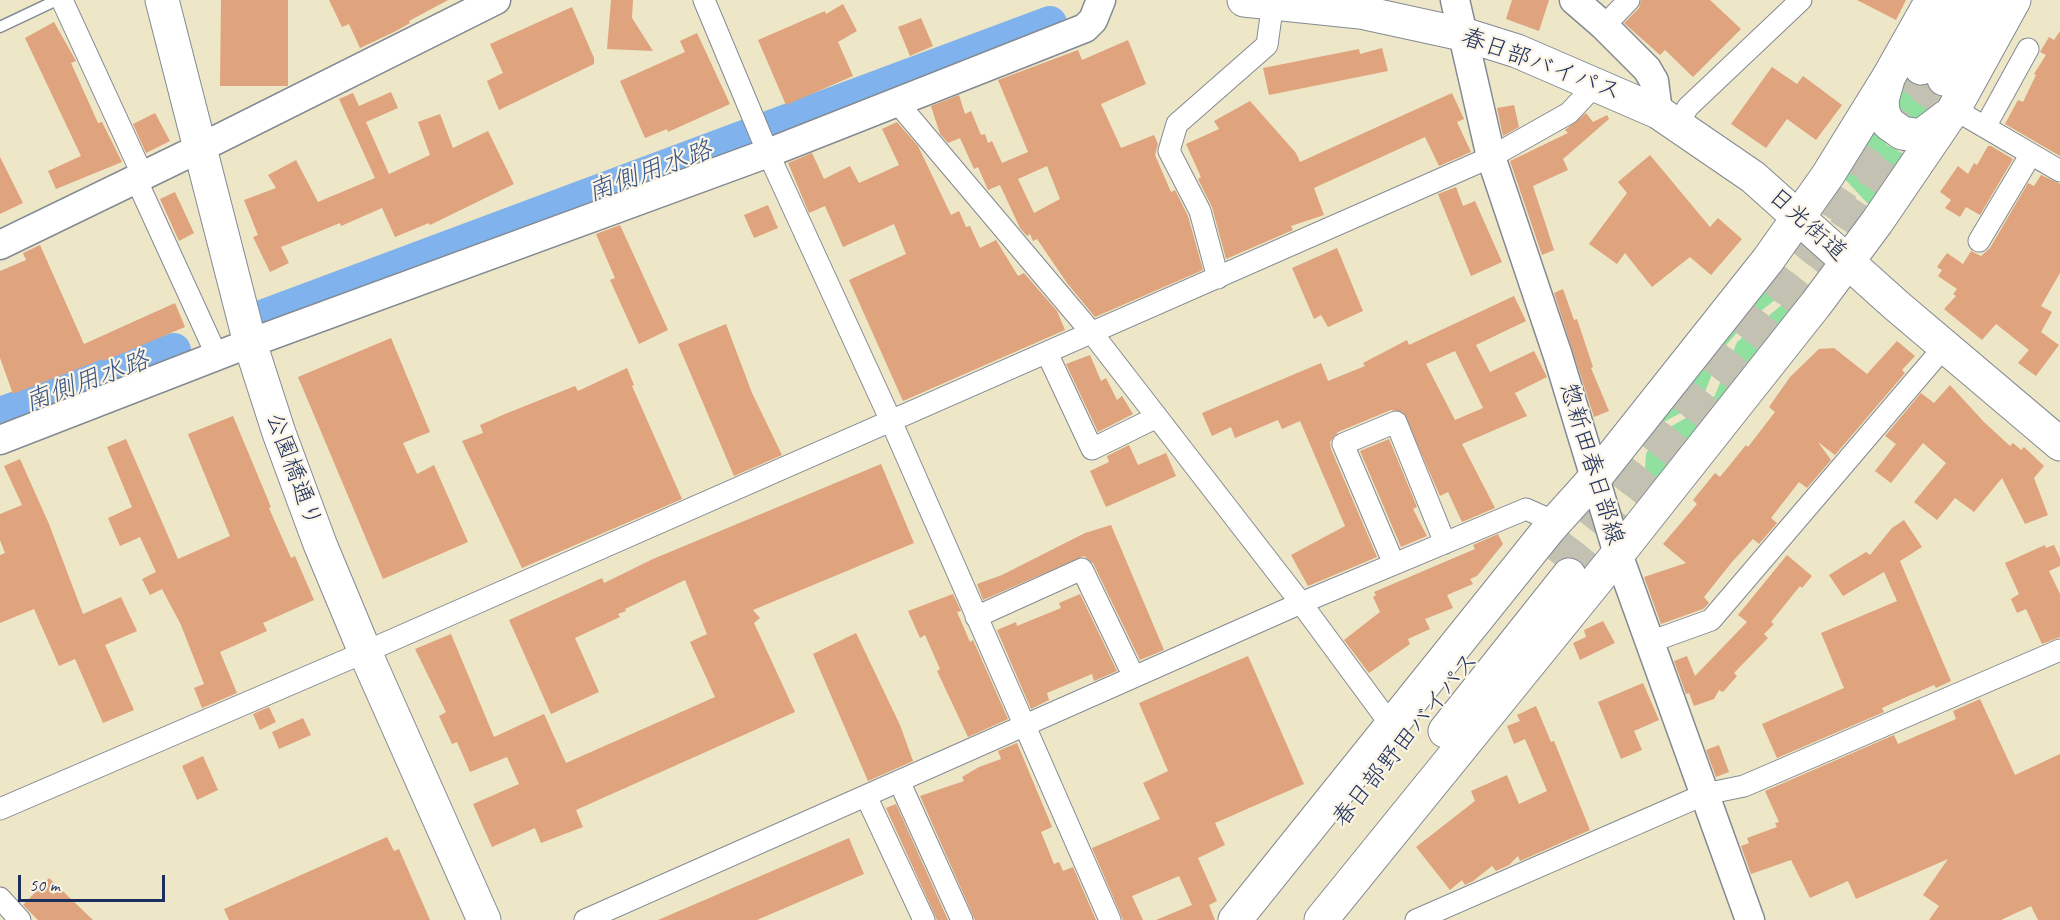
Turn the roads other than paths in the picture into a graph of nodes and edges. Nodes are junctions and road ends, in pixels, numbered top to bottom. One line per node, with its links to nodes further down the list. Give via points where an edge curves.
1 (57, 0): 18 (lane)
2 (62, 0): 32 (street)
3 (162, 0): 28 (main road, 公園橋通り)
4 (496, 0): 28 (street)
5 (704, 0): 27 (street)
6 (1101, 0): 23 (street, via 1093,20 1084,28)
7 (1455, 0): 19 (street, 惣新田春日部線)
8 (1574, 0): 17 (street)
9 (1629, 0): 17 (street)
10 (1801, 0): 25 (street, via 1688,107)
11 (1932, 0): 21 (main road)
12 (1957, 0): 13 (main road, via 1932,73)
13 (1984, 0)
14 (2014, 0): 24 (main road)
15 (1259, 1): 16 (main road, 春日部バイパス); 37 (street, via 1267,45 1177,124 1169,151 1200,211)
16 (1334, 4): 19 (main road, 春日部バイパス, via 1388,10)
17 (1604, 26): 25 (street, via 1647,69)
18 (0, 27)
19 (1466, 35): 22 (main road, 春日部バイパス, via 1517,51); 30 (street, 惣新田春日部線)
20 (2028, 49): 26 (street)
21 (1888, 78): 24 (main road, via 1883,112 1888,123 1902,133 1921,136); 33 (main road)
22 (1596, 84): 25 (main road, 春日部バイパス); 30 (street, via 1569,114)
23 (896, 101): 27 (street); 38 (street)
24 (1954, 110): 26 (street); 36 (main road)
25 (1667, 118): 33 (main road, 日光街道, via 1753,177)
26 (1986, 127): 29 (street)
27 (766, 147): 39 (street); 44 (street)
28 (200, 148): 32 (street); 39 (main road, 公園橋通り)
29 (2031, 154): 31 (street); 34 (street)
30 (1491, 157): 37 (street); 47 (street, 惣新田春日部線)
31 (2060, 171)
32 (140, 177): 35 (street); 42 (street)
33 (1798, 217): 36 (main road, 日光街道); 47 (main road)
34 (1979, 241)
35 (0, 244)
36 (1848, 262): 40 (main road, 日光街道); 50 (main road)
37 (1218, 278): 38 (street)
38 (1092, 333): 41 (street); 43 (street)
39 (250, 343): 42 (street); 56 (main road, 公園橋通り, via 300,493)
40 (1944, 347): 46 (main road, 日光街道); 54 (street, via 1711,620)
41 (1047, 353): 43 (street, via 1092,449); 44 (street)
42 (217, 356): 45 (street)
43 (1157, 417): 52 (street)
44 (891, 422): 53 (street); 56 (street)
45 (0, 440)
46 (2060, 444)
47 (1595, 478): 48 (main road); 50 (street, 惣新田春日部線)
48 (1555, 522): 49 (street, via 1526,509); 58 (main road)
49 (1445, 543): 51 (street); 51 (street, via 1396,422 1354,439 1343,444)
50 (1618, 554): 54 (street, 惣新田春日部線); 74 (main road)
51 (1394, 564): 52 (street)
52 (1301, 603): 57 (street); 58 (street)
53 (976, 616): 57 (street, via 1082,569); 59 (street)
54 (1650, 642): 61 (street, 惣新田春日部線)
55 (2060, 650): 61 (street, via 1744,786)
56 (365, 652): 63 (street); 66 (main road, 公園橋通り)
57 (1134, 677): 59 (street)
58 (1391, 725): 71 (main road)
59 (1024, 726): 60 (street); 70 (street)
60 (899, 781): 62 (street); 69 (street)
61 (1705, 794): 75 (street); 76 (street, 惣新田春日部線)
62 (866, 796): 67 (street); 68 (street)
63 (0, 808)
64 (0, 898): 65 (street)
65 (20, 920)
66 (484, 920)
67 (585, 920)
68 (924, 920)
69 (962, 920)
70 (1110, 920)
71 (1235, 920)
72 (1262, 920): 73 (main road, 春日部野田バイパス, via 1560,568)
73 (1296, 920)
74 (1321, 920)
75 (1416, 920)
76 (1750, 920)

